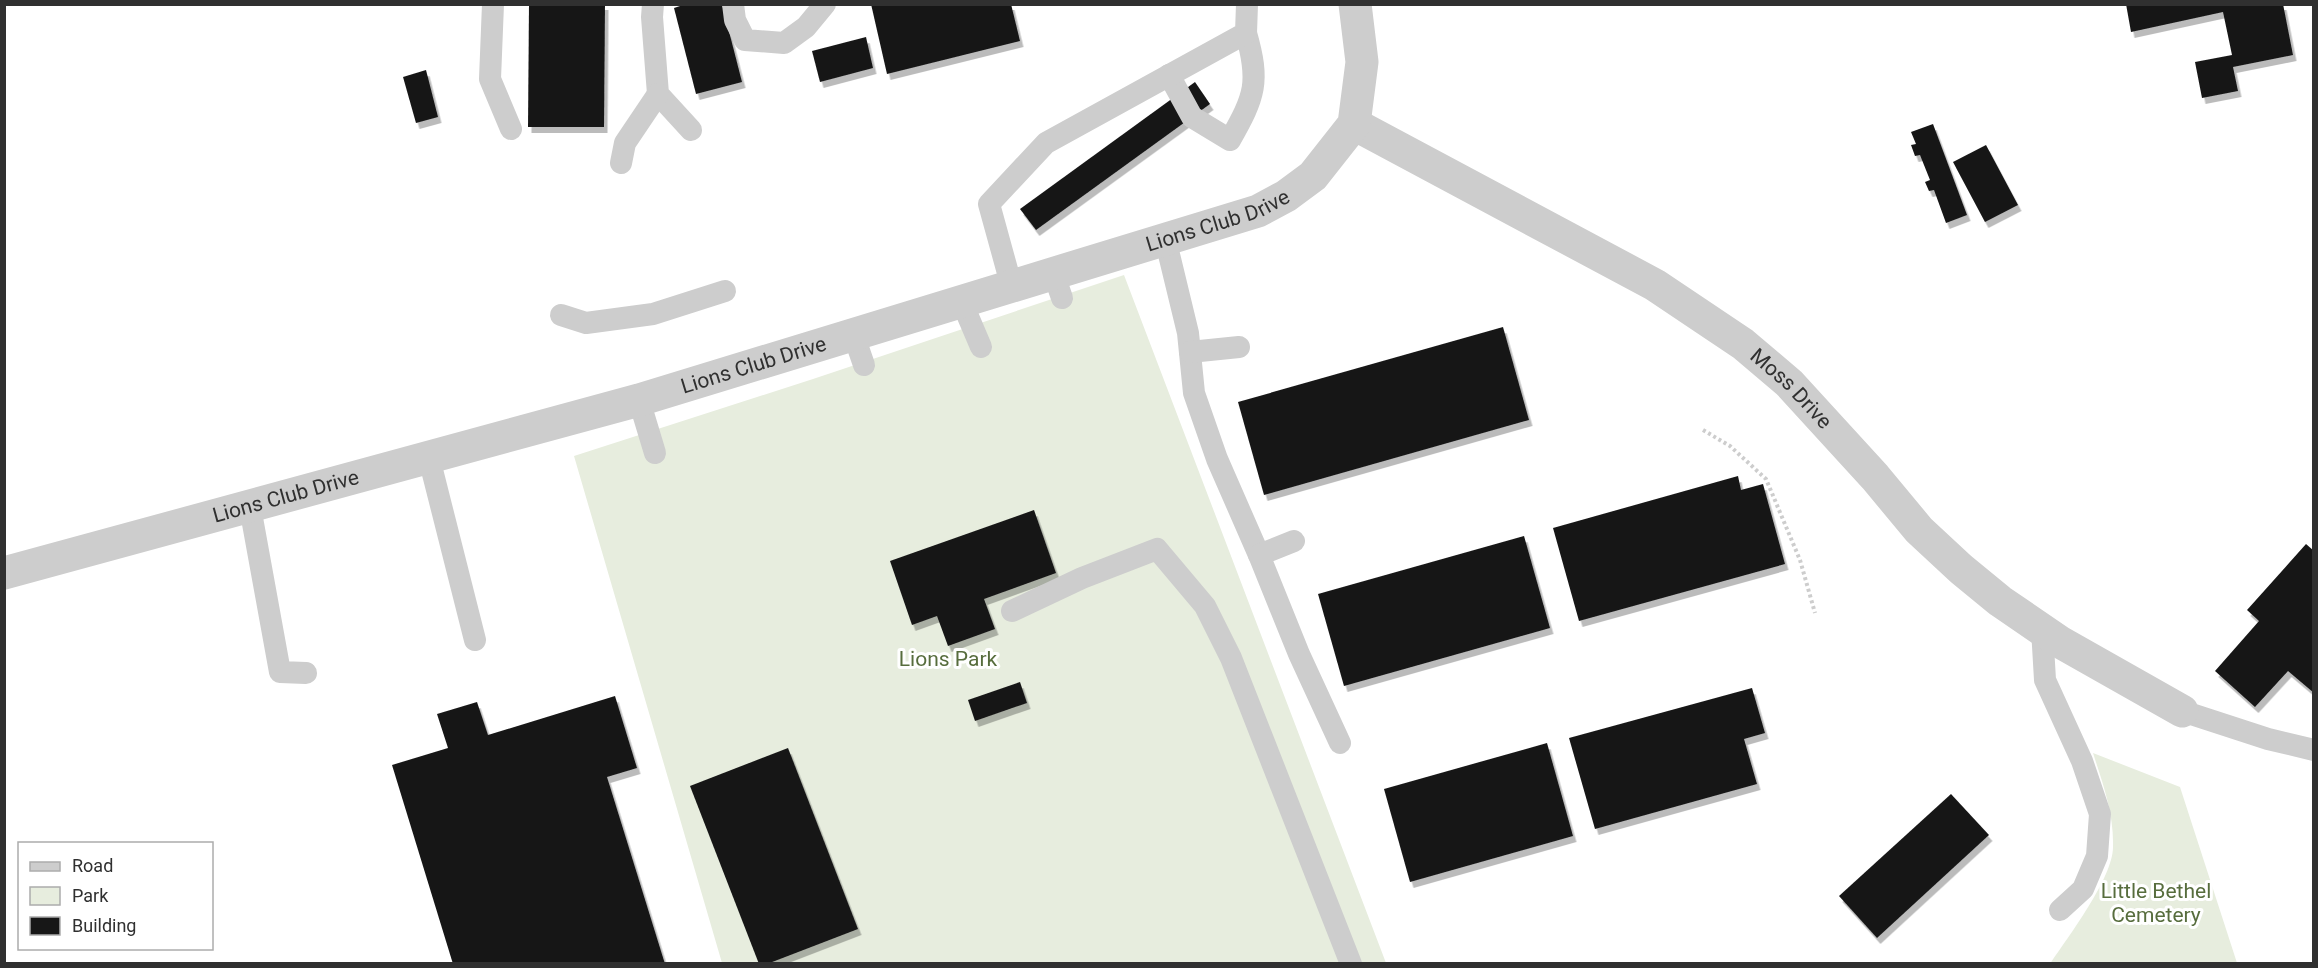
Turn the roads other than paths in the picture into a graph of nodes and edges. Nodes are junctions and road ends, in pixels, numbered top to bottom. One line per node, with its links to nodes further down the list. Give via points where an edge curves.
1 (493, 4): 11 (lane, via 490,79)
2 (653, 4): 9 (lane)
3 (733, 4): 4 (lane, via 735,20 745,40 784,43 806,27)
4 (825, 4)
5 (1247, 4): 7 (lane)
6 (1354, 4): 10 (street, via 1362,62)
7 (1246, 33): 8 (lane); 8 (lane, via 1255,65 1250,105 1230,140 1192,117)
8 (1169, 75): 15 (lane, via 1046,143 989,204)
9 (658, 94): 12 (lane); 13 (lane, via 625,143)
10 (1354, 124): 14 (street, Lions Club Drive, via 1313,176 1286,196 1258,211); 32 (street, Moss Drive, via 1656,285 1743,344 1789,383 1919,530 1961,569)
11 (511, 129)
12 (691, 130)
13 (621, 163)
14 (1165, 237): 15 (street, Lions Club Drive, via 1057,285); 22 (lane)
15 (1011, 284): 17 (street, Lions Club Drive)
16 (725, 291): 18 (lane, via 653,314 586,323)
17 (961, 300): 19 (street, Lions Club Drive); 20 (lane)
18 (561, 315)
19 (854, 333): 23 (lane); 24 (street, Lions Club Drive)
20 (981, 347)
21 (1239, 347): 22 (lane)
22 (1190, 352): 29 (lane, via 1200,411)
23 (864, 364)
24 (639, 400): 25 (lane); 26 (street, Lions Club Drive)
25 (655, 453)
26 (429, 458): 27 (street, Lions Club Drive); 33 (lane)
27 (250, 507): 30 (street, Lions Club Drive); 34 (lane, via 280,672)
28 (1294, 541): 29 (lane)
29 (1259, 555): 36 (lane)
30 (4, 573)
31 (1012, 611): 39 (lane, via 1157,549 1205,606 1227,649)
32 (2042, 630): 35 (street, Moss Drive); 38 (lane, via 2045,680 2082,761 2100,814 2097,856 2083,889)
33 (475, 640)
34 (306, 673)
35 (2182, 711): 37 (lane)
36 (1340, 742)
37 (2313, 750)
38 (2060, 910)
39 (1351, 963)

